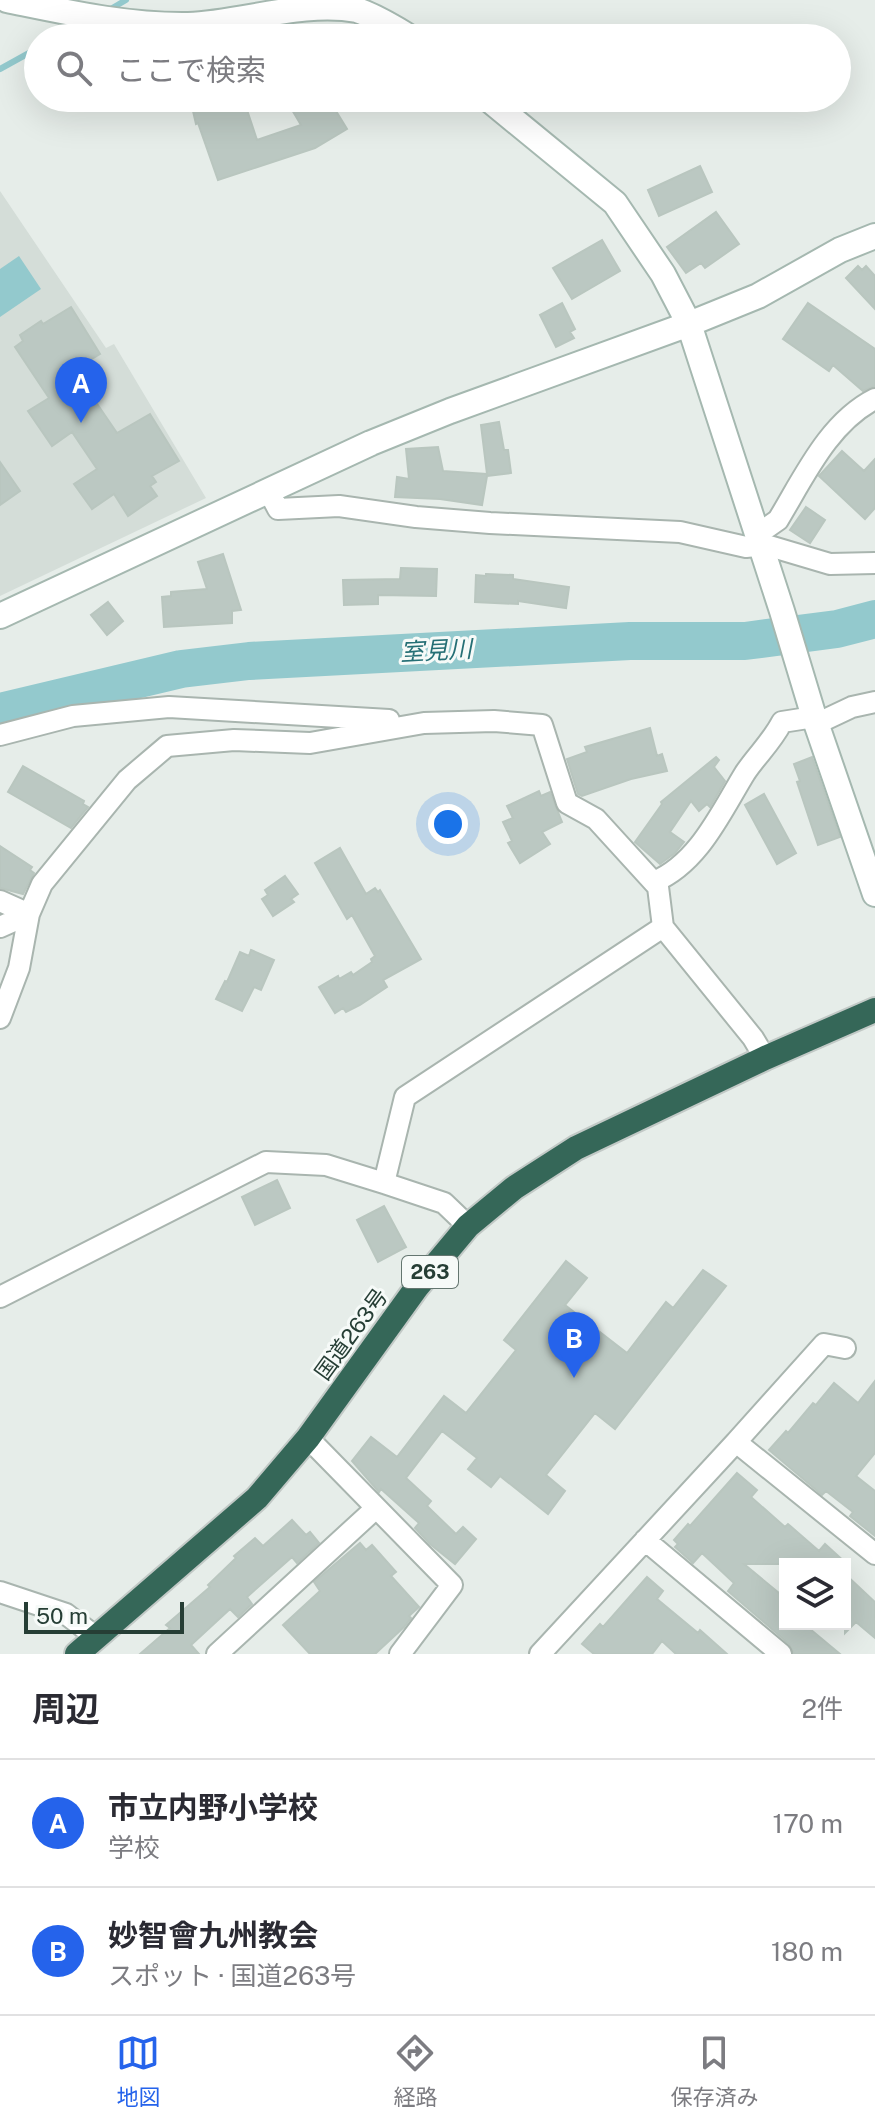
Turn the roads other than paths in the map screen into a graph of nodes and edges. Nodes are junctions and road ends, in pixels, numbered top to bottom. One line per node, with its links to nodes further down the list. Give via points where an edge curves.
1 (7, 0): 2 (street, via 131,22)
2 (196, 24)
3 (196, 24): 4 (street, via 303,7 357,10)
4 (384, 24)
5 (504, 112): 7 (street, via 615,203)
6 (875, 236): 7 (street, via 758,296)
7 (689, 324): 9 (street, via 437,416); 10 (street)
8 (875, 399): 10 (street, via 860,406 828,439 778,520)
9 (269, 492): 10 (street, via 278,509 339,506 490,523 680,532 746,547); 12 (street)
10 (758, 538): 11 (street, via 830,564); 14 (street)
11 (875, 563)
12 (0, 616)
13 (875, 702): 14 (street)
14 (815, 720): 17 (street, via 782,722 699,846); 18 (street)
15 (424, 723): 16 (street, via 169,707 73,716); 17 (street, via 542,725 567,803 596,819); 20 (street, via 310,743 234,740 167,746 127,780 42,884)
16 (0, 735)
17 (654, 882): 22 (street)
18 (875, 894)
19 (0, 901): 20 (street)
20 (29, 914): 21 (street); 24 (street, via 19,968)
21 (0, 927)
22 (663, 927): 25 (street); 26 (street, via 405,1097)
23 (875, 1010): 25 (highway, 国道263号 / 263)
24 (0, 1018)
25 (765, 1058): 27 (highway, 国道263号 / 263, via 576,1148)
26 (384, 1183): 27 (street, via 444,1203); 28 (street, via 326,1165 266,1162)
27 (468, 1226): 30 (highway, 国道263号 / 263)
28 (0, 1297)
29 (845, 1348): 31 (street, via 824,1344)
30 (308, 1438): 32 (street); 36 (highway, 国道263号 / 263, via 257,1498)
31 (736, 1442): 33 (street); 34 (street)
32 (376, 1508): 39 (street); 40 (street, via 452,1585)
33 (645, 1540): 37 (street); 41 (street)
34 (875, 1554)
35 (0, 1592): 36 (street, via 66,1614)
36 (96, 1637): 38 (highway, 国道263号 / 263)
37 (551, 1650)
38 (77, 1654)
39 (217, 1654)
40 (400, 1654)
41 (781, 1654)

